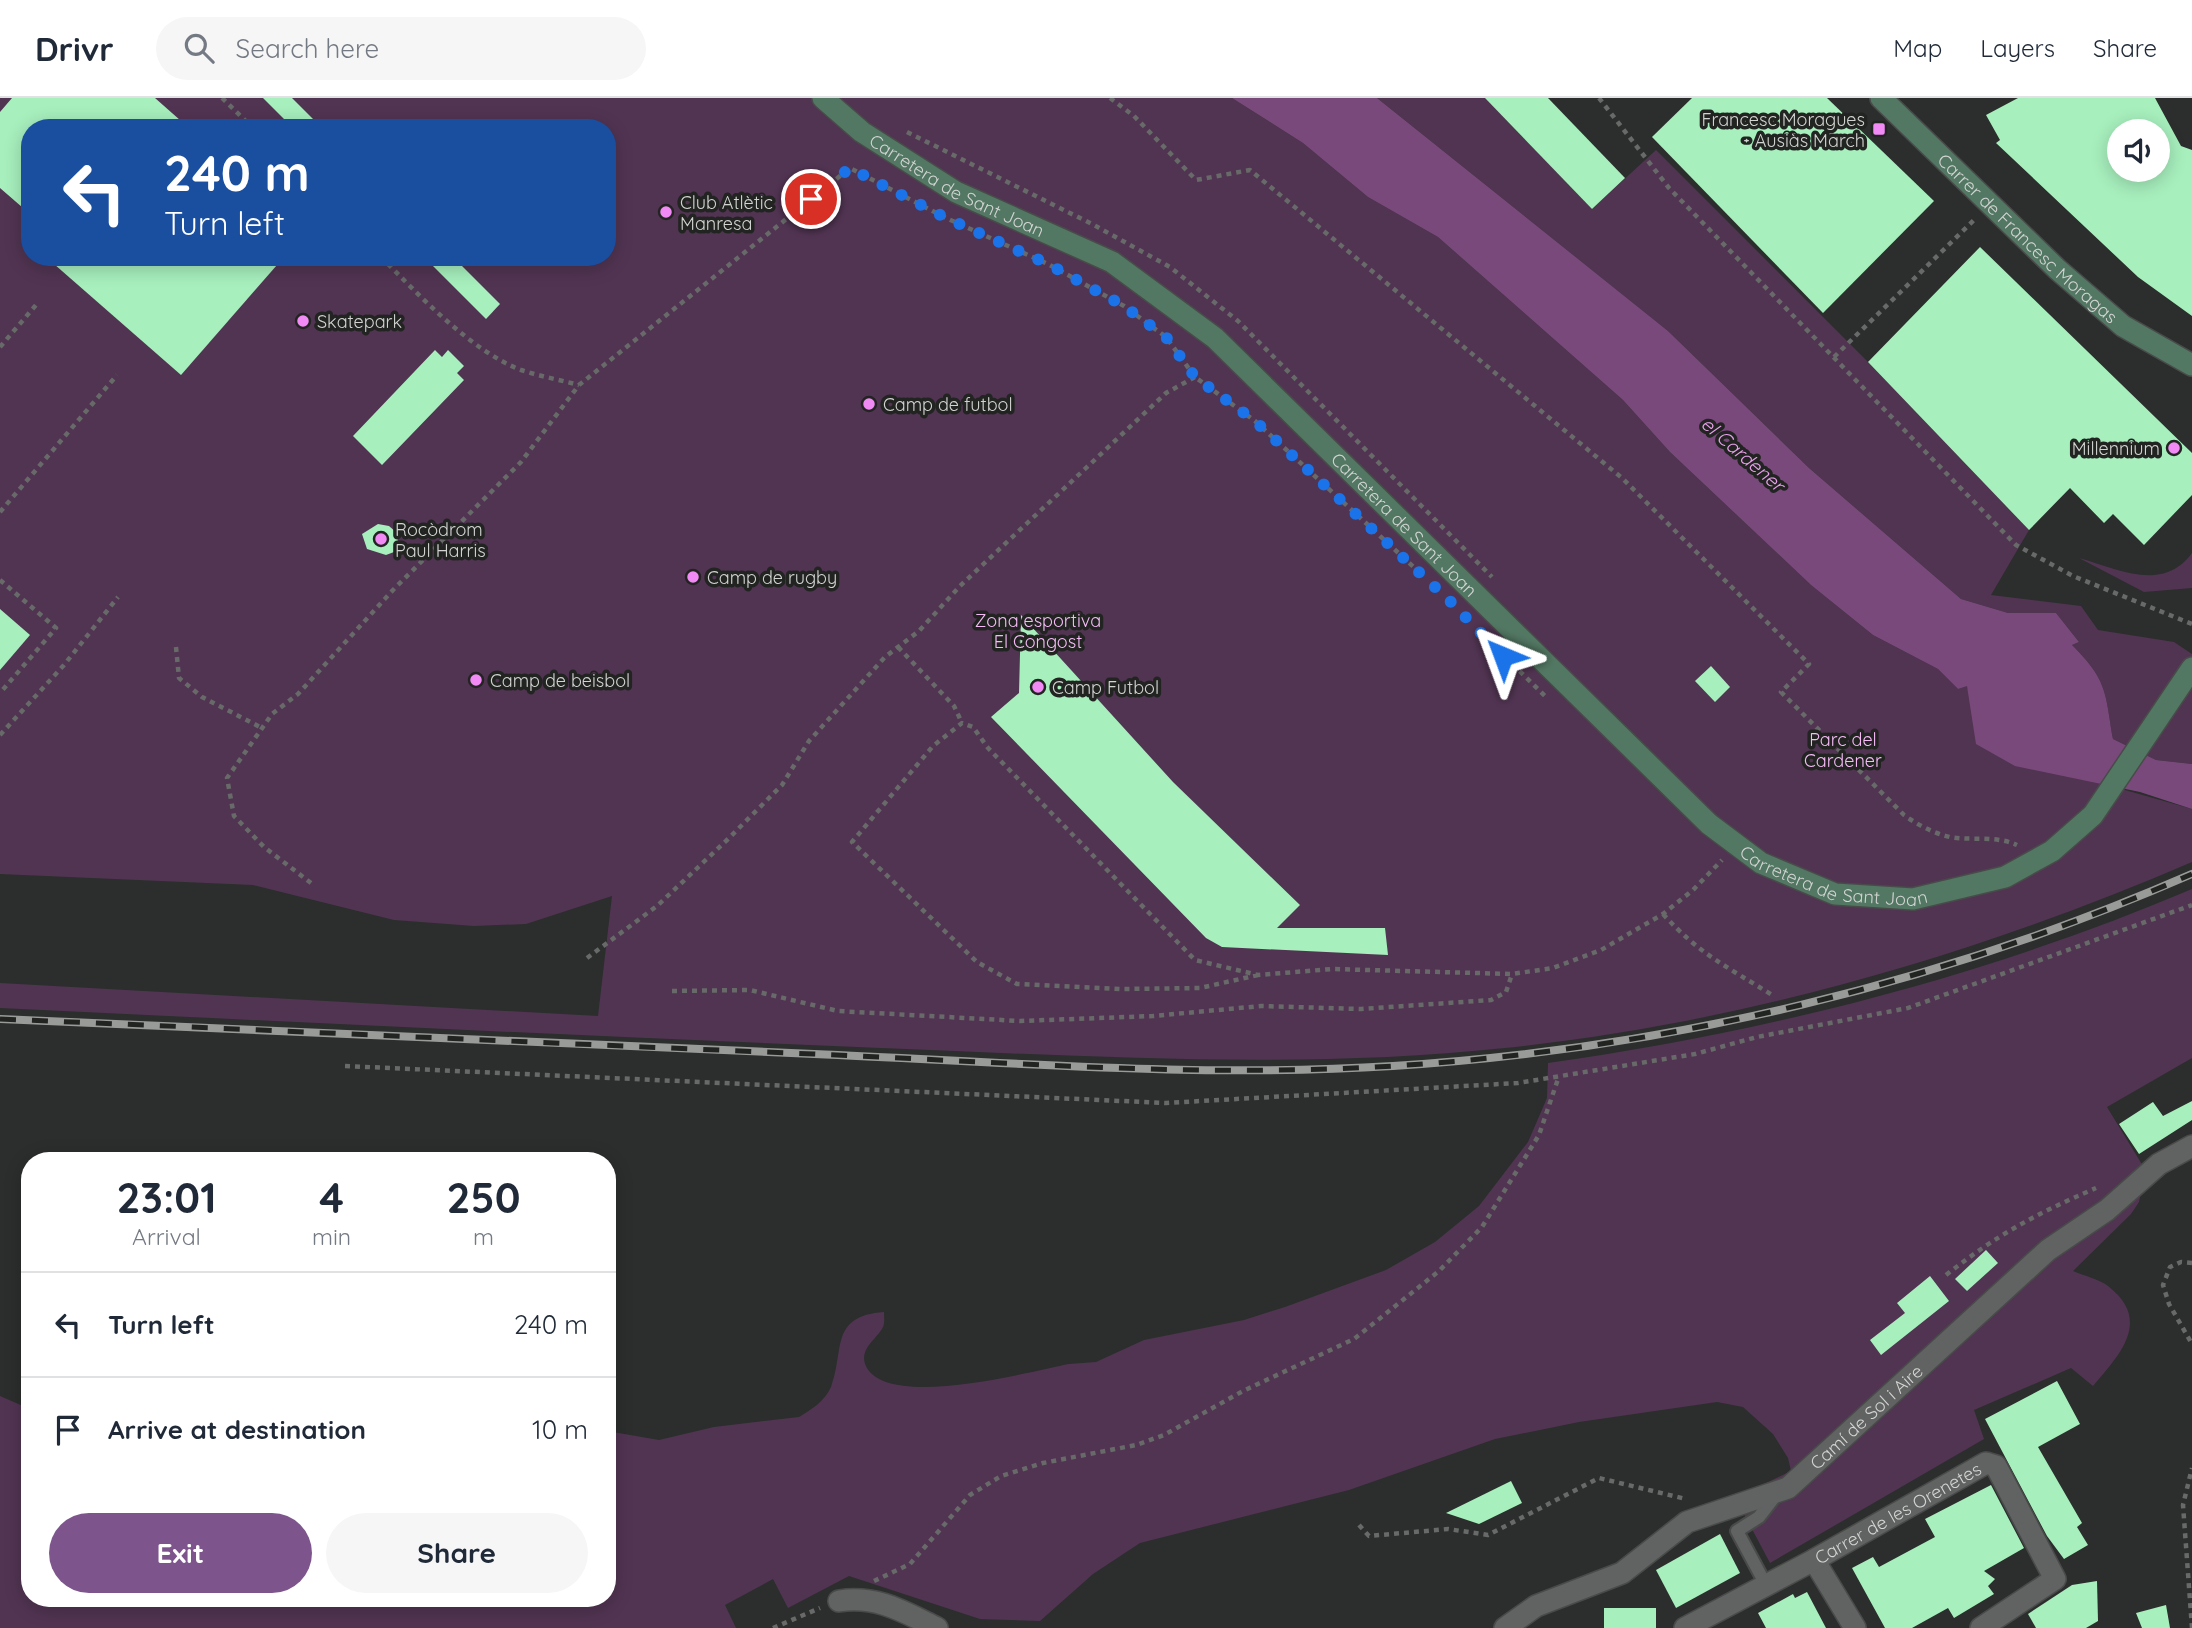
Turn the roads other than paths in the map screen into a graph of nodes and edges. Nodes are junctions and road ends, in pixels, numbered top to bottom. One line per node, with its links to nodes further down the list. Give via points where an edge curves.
1 (824, 98): 4 (street, Carretera de Sant Joan, via 862,132 956,192 1112,262 1215,338 1700,815 1761,863 1835,894 1913,899 2005,877 2052,851 2093,815)
2 (1881, 98): 3 (street, Carrer de Francesc Moragas, via 2057,270 2123,326)
3 (2190, 364)
4 (2192, 668)
5 (2192, 1146): 6 (street, Camí de Sol i Aire, via 2159,1164 2107,1210 2048,1250 1788,1488)
6 (1780, 1490): 8 (lane, via 1759,1517 1737,1531); 11 (street, Camí de Sol i Aire, via 1687,1521 1622,1573 1536,1606)
7 (1814, 1560): 8 (street, Carrer de les Orenetes); 13 (street); 14 (street, Carrer de les Orenetes, via 1986,1463 1996,1466 2055,1579)
8 (1766, 1585): 12 (street, Carrer de les Orenetes)
9 (850, 1599): 10 (street, via 886,1603)
10 (937, 1628)
11 (1505, 1628)
12 (1685, 1628)
13 (1855, 1628)
14 (1981, 1628)

